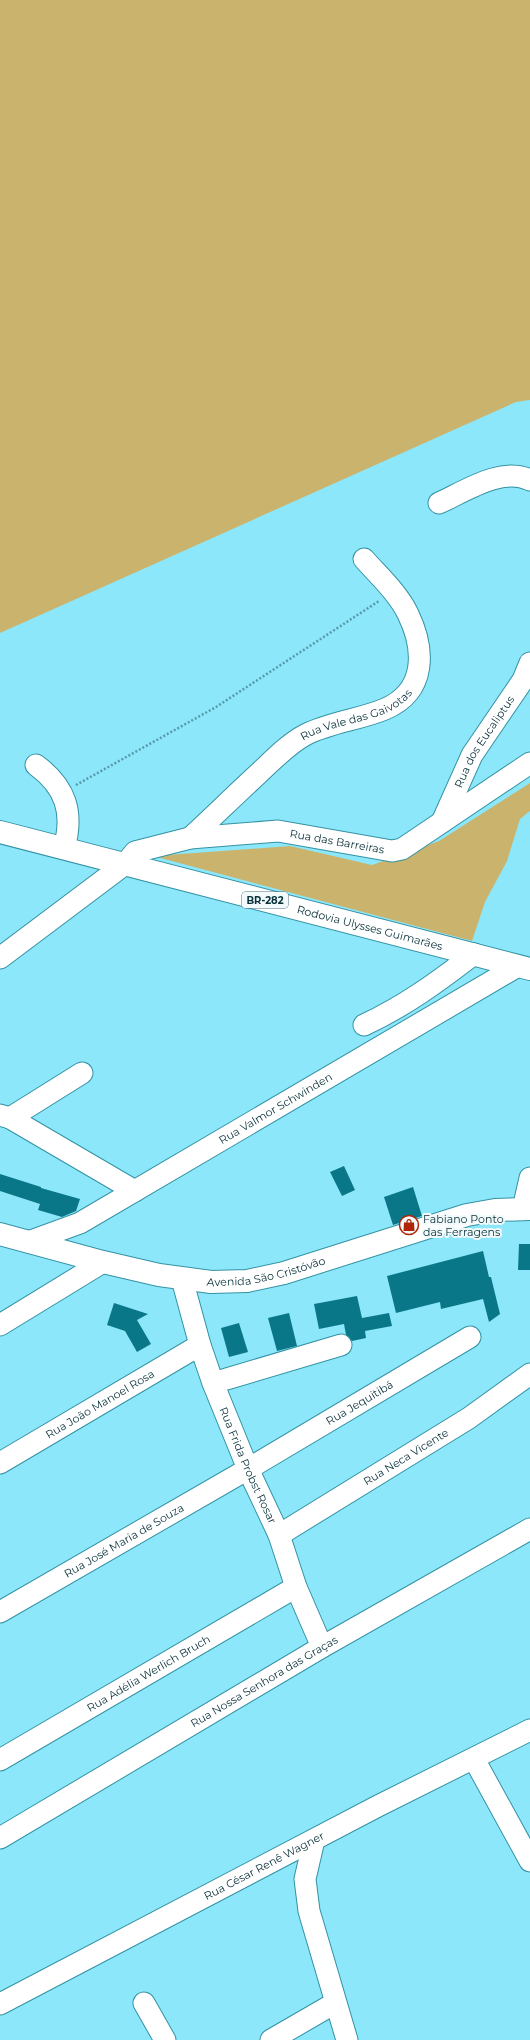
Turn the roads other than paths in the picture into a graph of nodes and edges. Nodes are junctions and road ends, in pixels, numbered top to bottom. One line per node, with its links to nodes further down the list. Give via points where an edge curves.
1 (530, 480): 2 (street, via 522,476 488,480)
2 (438, 503)
3 (364, 559): 9 (street, Rua Vale das Gaivotas, via 394,593 416,633 420,653 418,674 413,686 401,699 386,708 304,736 278,756)
4 (530, 663): 7 (street, Rua dos Eucaliptus, via 523,680 472,755)
5 (530, 763): 7 (street, Rua das Barreiras)
6 (36, 765): 10 (street, via 53,779 62,793 68,810 68,833)
7 (442, 822): 9 (street, Rua das Barreiras, via 411,845 392,851 278,831)
8 (0, 832): 10 (main road, Rodovia Ulysses Guimarães / BR-282)
9 (190, 838): 11 (street, Rua das Barreiras, via 135,852)
10 (64, 848): 11 (main road, Rodovia Ulysses Guimarães / BR-282)
11 (125, 864): 12 (main road, Rodovia Ulysses Guimarães / BR-282); 13 (street, Rua das Barreiras)
12 (474, 954): 14 (main road, Rodovia Ulysses Guimarães / BR-282); 15 (street, via 421,994)
13 (0, 958)
14 (524, 967): 19 (street, Rua Valmor Schwinden)
15 (364, 1025)
16 (82, 1073): 17 (street)
17 (5, 1116): 19 (street)
18 (530, 1178): 20 (street)
19 (136, 1191): 22 (street, Rua Valmor Schwinden, via 80,1223)
20 (526, 1209): 24 (main road, Avenida São Cristóvão, via 494,1210 467,1215 284,1273 247,1281 211,1282)
21 (0, 1234): 22 (main road, Avenida São Cristóvão)
22 (28, 1242): 23 (main road, Avenida São Cristóvão)
23 (103, 1262): 24 (main road, Avenida São Cristóvão); 25 (street)
24 (182, 1279): 27 (street, Rua Frida Probst Rosar)
25 (0, 1325)
26 (470, 1337): 32 (street, Rua Jequitibá)
27 (200, 1345): 30 (street, Rua Frida Probst Rosar); 31 (street, Rua João Manoel Rosa)
28 (341, 1346): 30 (street)
29 (530, 1374): 34 (street, Rua Neca Vicente, via 469,1418)
30 (213, 1382): 32 (street, Rua Frida Probst Rosar)
31 (0, 1463)
32 (248, 1469): 34 (street, Rua Frida Probst Rosar); 36 (street, Rua José Maria de Souza)
33 (530, 1529): 37 (street, Rua Nossa Senhora das Graças)
34 (279, 1535): 35 (street, Rua Frida Probst Rosar)
35 (296, 1587): 37 (street, Rua Frida Probst Rosar); 40 (street, Rua Adélia Werlich Bruch)
36 (0, 1612)
37 (322, 1648): 41 (street, Rua Nossa Senhora das Graças)
38 (530, 1730): 39 (street, Rua César Renê Wagner)
39 (474, 1759): 42 (street, Rua César Renê Wagner); 43 (street)
40 (0, 1760)
41 (0, 1838)
42 (314, 1840): 45 (street, via 305,1879 309,1911); 46 (street, Rua César Renê Wagner)
43 (530, 1861)
44 (144, 2003): 47 (street)
45 (335, 2003): 48 (street); 49 (street)
46 (0, 2004)
47 (165, 2040)
48 (271, 2040)
49 (347, 2040)

